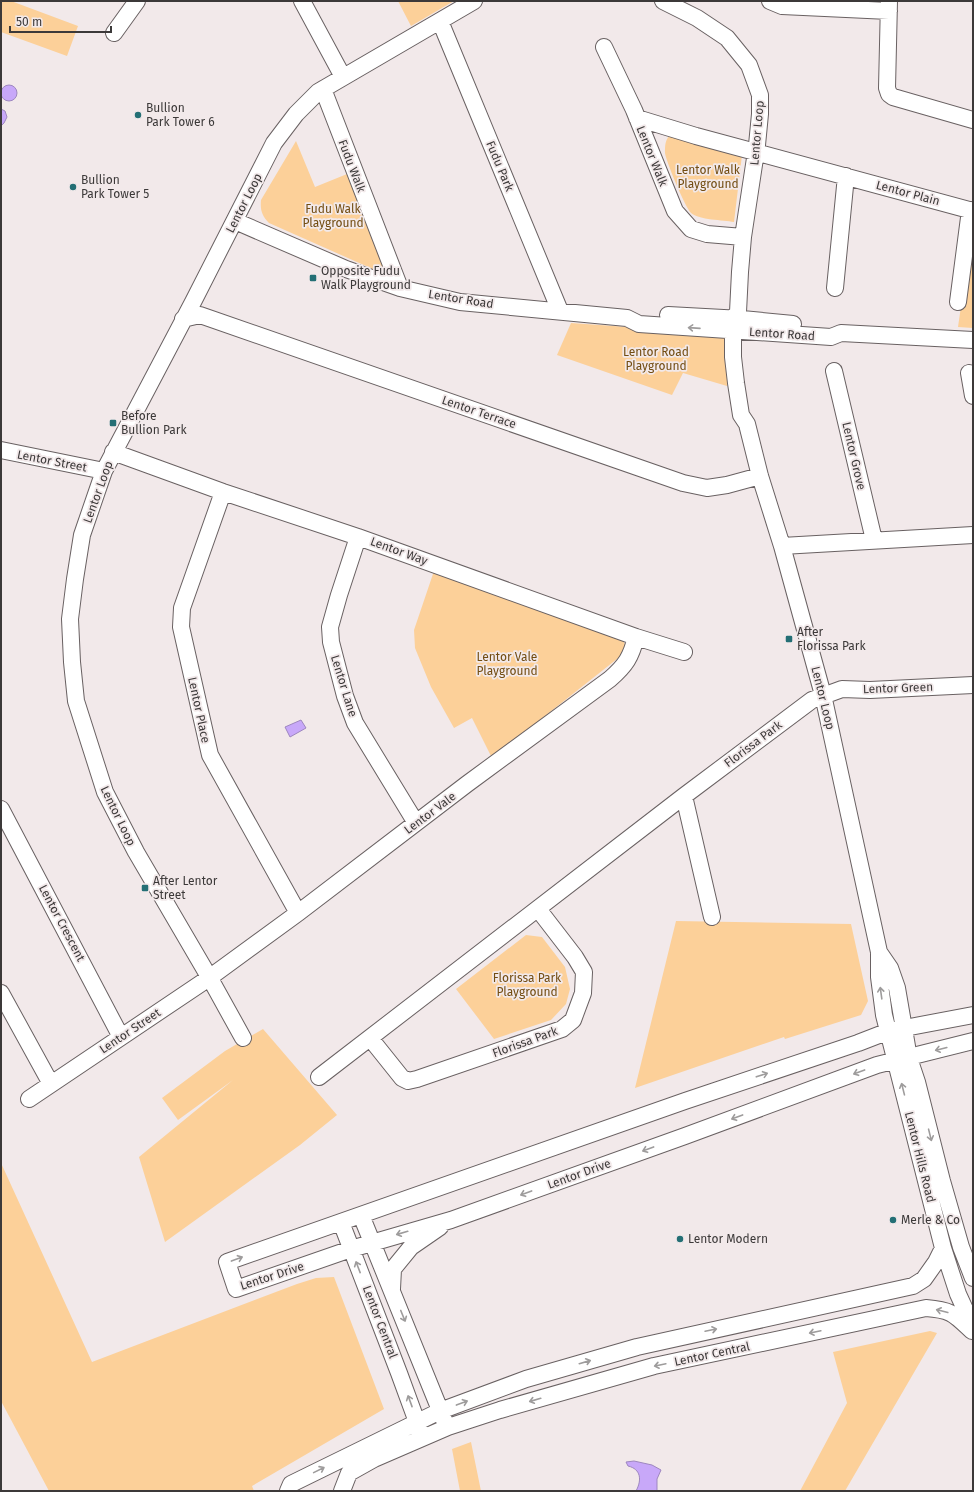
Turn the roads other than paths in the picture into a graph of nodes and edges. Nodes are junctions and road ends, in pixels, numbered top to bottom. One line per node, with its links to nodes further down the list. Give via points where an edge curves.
1 (137, 1): 8 (street)
2 (302, 1): 10 (street)
3 (474, 1): 7 (street, Lentor Loop)
4 (663, 1): 14 (street, Lentor Loop, via 697,18 727,38 749,65 760,95)
5 (770, 1): 6 (street, via 782,6)
6 (889, 6): 13 (street, via 889,94)
7 (440, 21): 10 (street, Lentor Loop); 23 (street, Fudu Park)
8 (114, 33)
9 (604, 47): 12 (street, Lentor Walk)
10 (343, 77): 11 (street, Lentor Loop)
11 (323, 89): 17 (street, Lentor Loop, via 296,114 274,143); 19 (street, Fudu Walk)
12 (637, 118): 14 (street, Lentor Walk); 18 (street, Lentor Walk, via 675,211 691,230)
13 (973, 120)
14 (756, 152): 15 (street, Lentor Plain); 18 (street, Lentor Loop)
15 (846, 176): 16 (street, Lentor Plain); 20 (street)
16 (971, 210): 21 (street, Lentor Plain)
17 (235, 221): 19 (street, Lentor Road, via 346,269); 22 (street, Lentor Loop)
18 (744, 237): 24 (street, Lentor Loop)
19 (400, 288): 23 (street, Lentor Road, via 460,302)
20 (835, 288)
21 (958, 302)
22 (197, 309): 30 (street, Lentor Loop, via 183,319); 32 (street, Lentor Terrace, via 684,483 707,488)
23 (560, 311): 24 (street, Lentor Road, via 627,318 640,314)
24 (737, 322): 25 (street, Lentor Road, via 832,327 841,332); 32 (street, Lentor Loop, via 750,413 747,424)
25 (973, 340)
26 (834, 371): 36 (street, Lentor Grove)
27 (968, 373): 28 (street)
28 (973, 396)
29 (1, 450): 31 (street, Lentor Street)
30 (114, 452): 31 (street, Lentor Loop); 33 (street, Lentor Way)
31 (104, 471): 48 (street, Lentor Loop, via 82,535 70,619 76,701 105,792 136,852)
32 (760, 476): 37 (street, Lentor Loop)
33 (223, 492): 35 (street, Lentor Way); 46 (street, Lentor Place, via 182,608 181,627 210,755)
34 (973, 535): 36 (street)
35 (358, 537): 38 (street, Lentor Way); 44 (street, Lentor Lane, via 330,627 331,642 344,696 355,722)
36 (874, 540): 37 (street)
37 (782, 546): 41 (street, Lentor Loop)
38 (636, 637): 39 (street, Lentor Way); 44 (street, Lentor Vale, via 633,651 627,661 610,678)
39 (684, 652)
40 (973, 685): 41 (street, Lentor Green, via 842,690)
41 (823, 695): 42 (street, Florissa Park, via 808,703); 51 (street, Lentor Loop, via 879,952 884,1015)
42 (684, 796): 45 (street, Florissa Park); 47 (street)
43 (1, 809): 52 (street, Lentor Crescent)
44 (416, 823): 46 (street, Lentor Vale)
45 (538, 909): 54 (street, Florissa Park); 54 (street, Florissa Park, via 584,972 583,993 573,1020 562,1029 408,1081 402,1078)
46 (298, 913): 48 (street, Lentor Vale)
47 (712, 917)
48 (209, 978): 52 (street, Lentor Street); 53 (street, Lentor Loop)
49 (1, 992): 58 (street)
50 (966, 1016): 51 (street)
51 (896, 1030): 56 (street, Lentor Hills Road); 60 (street, Lentor Drive, one-way to 51)
52 (122, 1037): 58 (street, Lentor Street)
53 (243, 1038)
54 (370, 1038): 57 (street, Florissa Park)
55 (973, 1041): 56 (street, Lentor Drive, one-way to 56)
56 (902, 1059): 61 (street, Lentor Drive, one-way to 61, via 877,1065); 64 (street, Lentor Hills Road, one-way to 56); 66 (street, Lentor Hills Road, one-way to 66, via 917,1082 946,1196)
57 (319, 1077)
58 (52, 1084): 59 (street, Lentor Street)
59 (29, 1098)
60 (361, 1215): 62 (street, Lentor Drive); 63 (street, Lentor Central)
61 (451, 1220): 63 (street, Lentor Drive, one-way to 63); 67 (street, via 411,1247 393,1269)
62 (341, 1222): 65 (street, Lentor Central); 65 (street, Lentor Drive, one-way to 62, via 236,1289 227,1262)
63 (372, 1242): 65 (street, Lentor Drive); 67 (street, Lentor Central)
64 (943, 1248): 68 (street, Lentor Hills Road, via 958,1294); 70 (street, Lentor Central, one-way to 64, via 526,1379 637,1347 912,1286 924,1279)
65 (351, 1249): 71 (street, Lentor Central, one-way to 65)
66 (973, 1278)
67 (392, 1290): 70 (street, Lentor Central, one-way to 70)
68 (973, 1327)
69 (973, 1333): 72 (street, Lentor Central, one-way to 72, via 954,1314 926,1308 654,1366)
70 (440, 1411): 71 (street, Lentor Central); 72 (street, Lentor Central)
71 (417, 1422): 73 (street, Lentor Central); 74 (street, Lentor Central, one-way to 71, via 291,1484)
72 (448, 1427): 73 (street, Lentor Central)
73 (422, 1438): 75 (street, Lentor Central, via 374,1459 350,1473)
74 (288, 1491)
75 (342, 1491)

